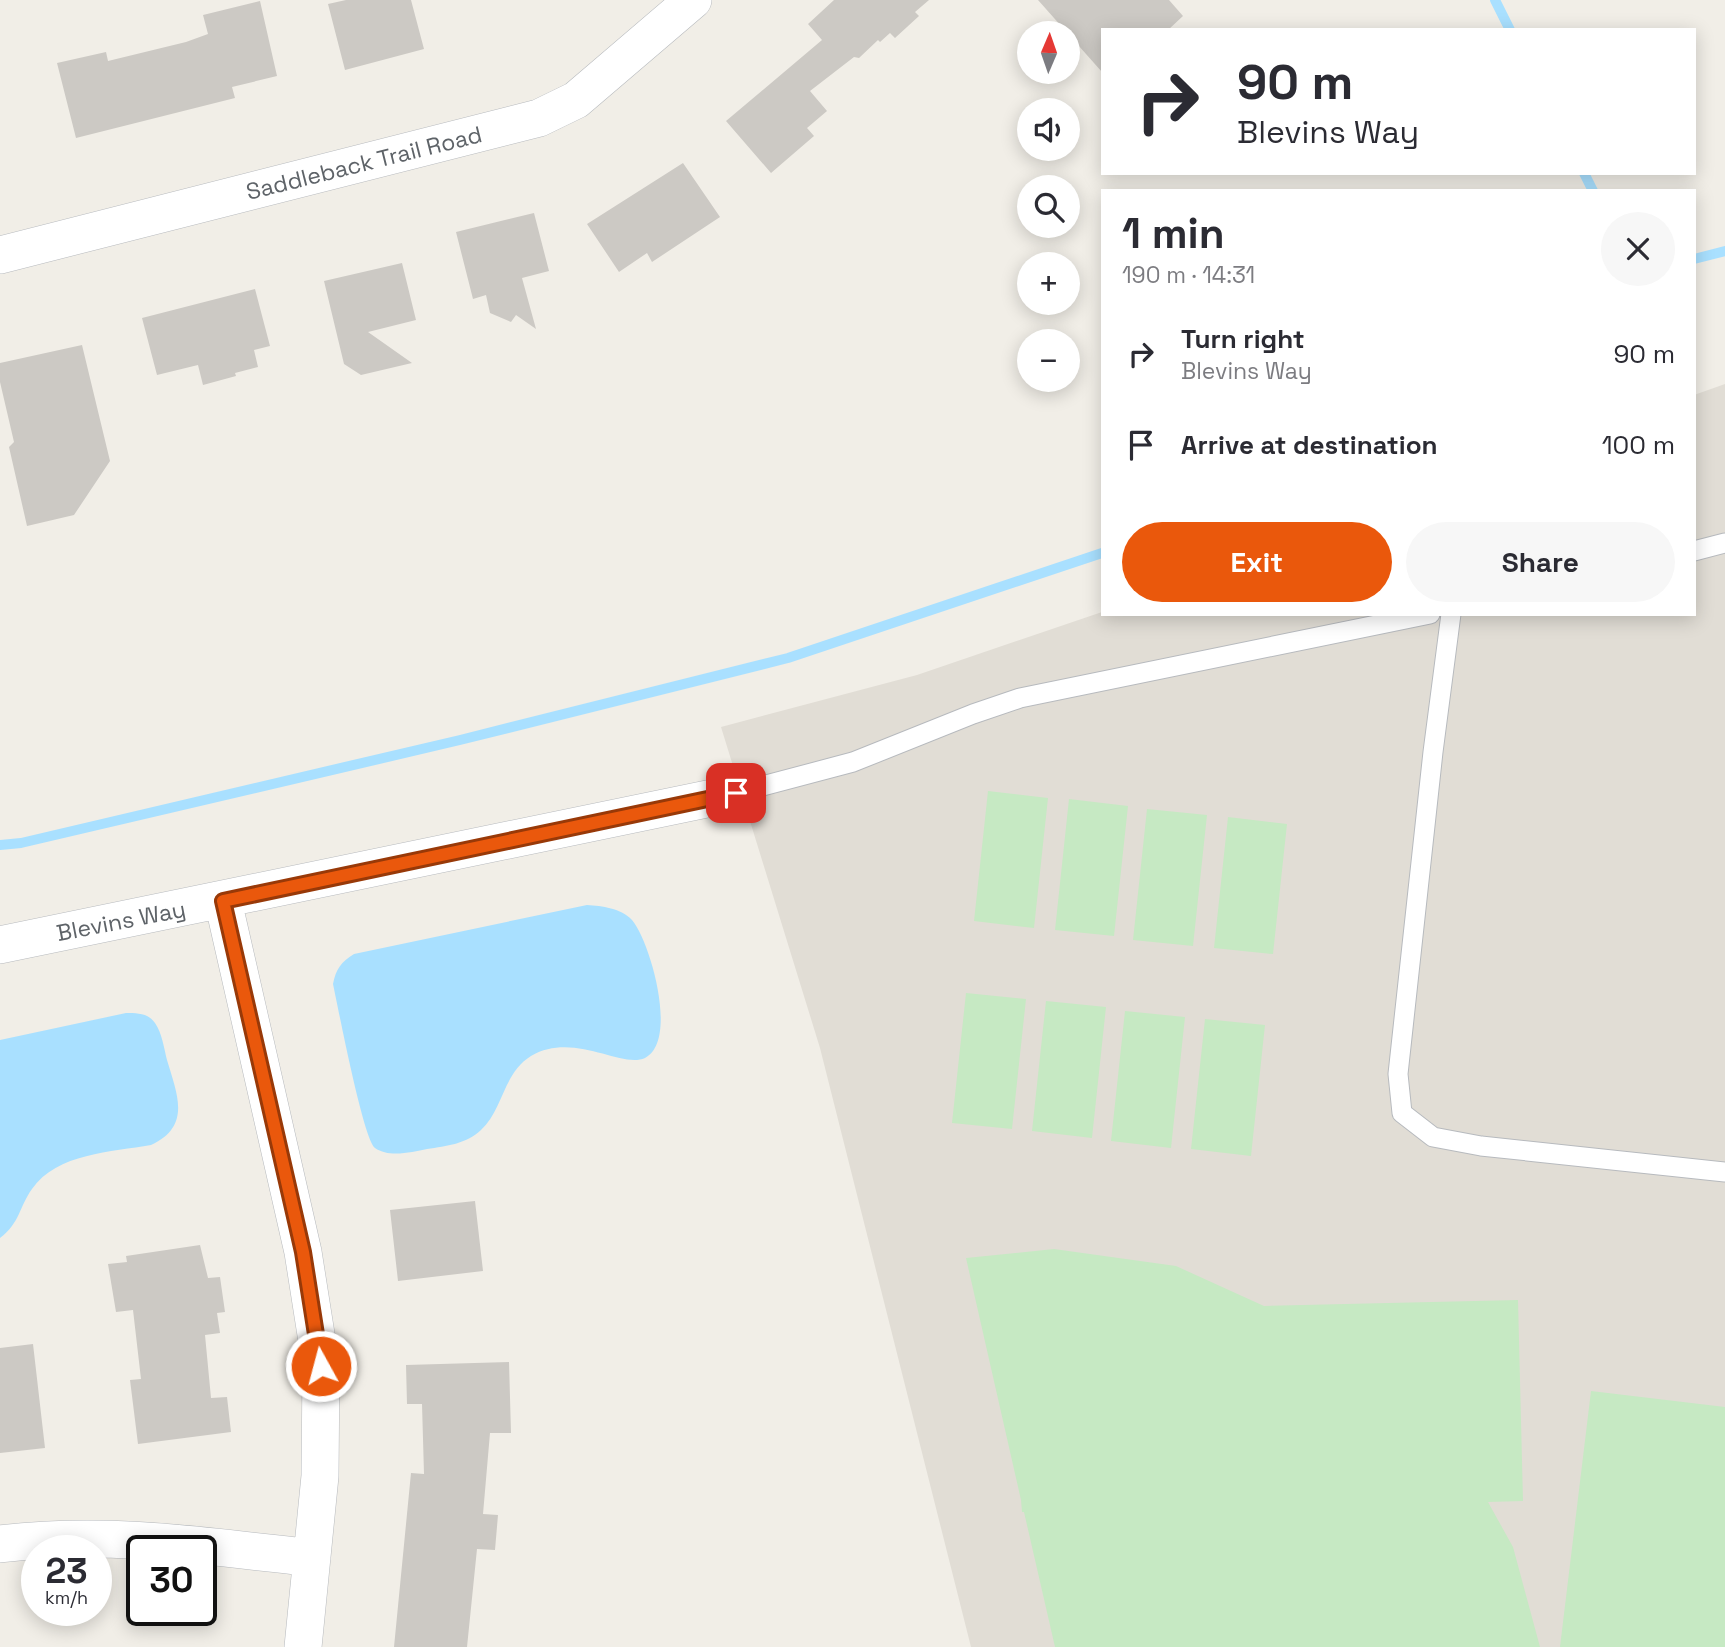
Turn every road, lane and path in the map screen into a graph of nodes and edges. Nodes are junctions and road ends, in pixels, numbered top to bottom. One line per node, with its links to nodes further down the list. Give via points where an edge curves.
1 (693, 0): 2 (street, Saddleback Trail Road, via 576,100 540,118)
2 (0, 255)
3 (1725, 543): 4 (lane)
4 (1696, 550)
5 (1420, 616): 7 (lane, via 1020,698 853,762)
6 (1451, 616): 10 (lane, via 1398,1074 1402,1113 1433,1137 1481,1146)
7 (736, 793): 8 (street, Blevins Way)
8 (223, 901): 9 (street, Blevins Way); 12 (street, via 314,1306 322,1416)
9 (0, 945)
10 (1725, 1172)
11 (0, 1544): 12 (street, via 87,1537)
12 (312, 1558): 13 (street)
13 (303, 1647)

